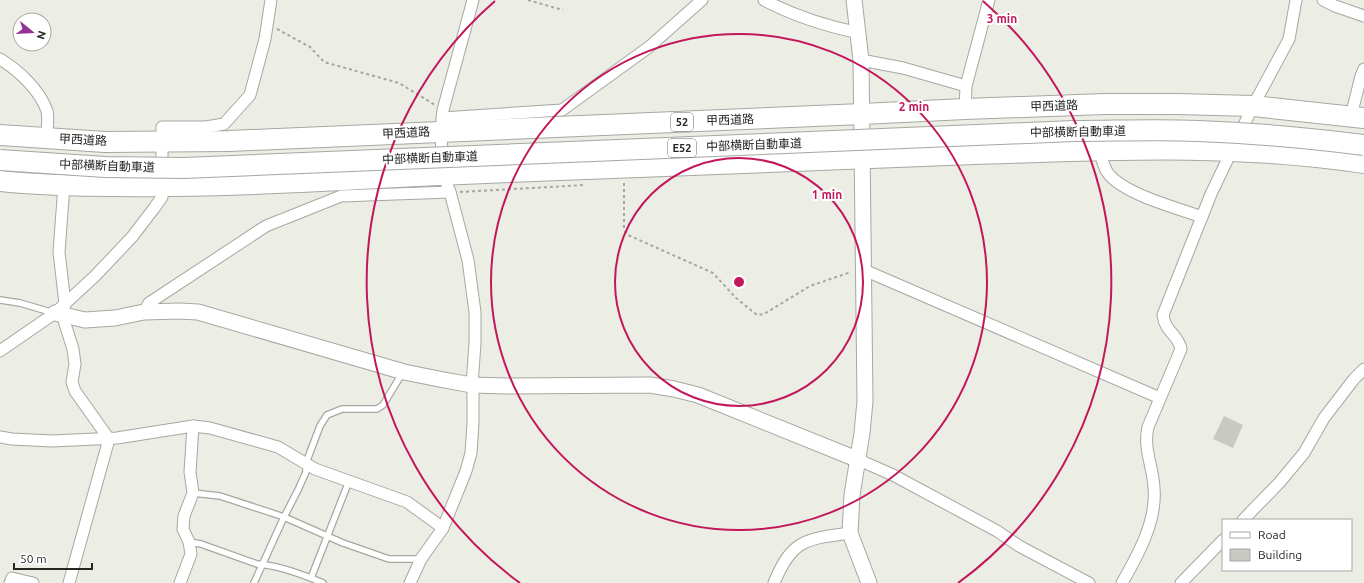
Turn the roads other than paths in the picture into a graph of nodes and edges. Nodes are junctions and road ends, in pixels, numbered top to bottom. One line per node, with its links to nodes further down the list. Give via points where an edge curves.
1 (271, 0): 22 (street, via 265,39 250,95 224,124 206,127 162,127)
2 (473, 0): 19 (street)
3 (702, 0): 19 (street, via 649,47 562,110)
4 (764, 0): 10 (street, via 778,8 831,27)
5 (854, 0): 10 (street)
6 (989, 0): 14 (street)
7 (1296, 0): 15 (street, via 1289,39)
8 (1323, 0): 9 (street)
9 (1364, 16)
10 (859, 33): 12 (street)
11 (0, 59): 21 (street, via 30,84 47,111)
12 (862, 60): 14 (street, via 903,68); 17 (street)
13 (1364, 69): 18 (street, via 1361,76)
14 (966, 86): 16 (street)
15 (1253, 106): 16 (highway, 甲西道路 / 52, via 1105,104); 18 (highway, 甲西道路 / 52); 25 (street)
16 (965, 109): 17 (highway, 甲西道路 / 52)
17 (862, 114): 19 (highway, 甲西道路 / 52); 27 (street)
18 (1358, 117)
19 (442, 120): 22 (highway, 甲西道路 / 52, via 229,141); 32 (street)
20 (0, 135): 21 (highway, 甲西道路 / 52)
21 (46, 139): 22 (highway, 甲西道路 / 52)
22 (162, 141): 34 (street)
23 (1364, 145): 28 (highway, 中部横断自動車道 / E52, bridge, via 1316,138 1256,134 1089,131 184,168 105,167)
24 (1099, 150): 25 (highway); 27 (highway); 35 (street, via 1106,171 1116,182 1130,190)
25 (1232, 150): 29 (highway); 35 (street)
26 (1364, 152): 30 (highway, 中部横断自動車道 / E52, via 1242,141 1144,138 981,142 182,176 103,175)
27 (863, 158): 32 (highway); 36 (street)
28 (0, 160)
29 (1364, 163)
30 (0, 168)
31 (0, 181): 33 (highway)
32 (447, 184): 34 (highway); 39 (street, via 341,196 266,226 149,303); 43 (street, via 468,260 475,312)
33 (64, 185): 34 (highway); 38 (street, via 60,252)
34 (162, 187): 38 (street, via 162,197 132,236)
35 (1202, 217): 44 (street, via 1163,315 1164,323 1179,342 1181,349)
36 (864, 270): 44 (street); 48 (street, via 865,401)
37 (0, 300): 38 (lane)
38 (61, 311): 39 (street, via 85,320 115,318); 40 (street); 47 (street, via 73,349 75,364 72,382 75,391)
39 (144, 312): 42 (street, via 198,312)
40 (0, 351)
41 (1364, 369): 53 (street, via 1324,418 1304,453)
42 (404, 372): 43 (street); 49 (lane, via 383,406 377,409 342,409 327,415 320,426)
43 (472, 385): 48 (street, via 650,385 674,389 698,395); 54 (street, via 471,453)
44 (1160, 398): 72 (street, via 1146,438 1153,473 1154,503 1140,552)
45 (193, 426): 47 (street); 49 (street, via 210,428 278,447); 51 (street, via 190,472)
46 (0, 437): 47 (street, via 52,441)
47 (109, 438): 64 (street)
48 (859, 460): 55 (street, via 852,495); 71 (street, via 997,531 1019,546)
49 (306, 463): 50 (street, via 315,469); 52 (lane, via 306,472)
50 (349, 481): 54 (street, via 406,502); 56 (lane)
51 (193, 493): 52 (lane, via 220,496); 58 (street, via 184,516 183,529)
52 (284, 517): 56 (lane); 60 (lane)
53 (1244, 519)
54 (443, 528): 59 (street)
55 (850, 533): 69 (street, via 806,541 787,557); 70 (street)
56 (327, 536): 59 (lane, via 389,559); 61 (lane)
57 (1222, 541): 73 (street)
58 (189, 542): 60 (lane); 65 (street, via 191,554)
59 (421, 559): 68 (street)
60 (263, 564): 61 (lane); 66 (lane)
61 (311, 578): 67 (lane)
62 (10, 583): 63 (street, via 12,578)
63 (33, 583)
64 (69, 583)
65 (180, 583)
66 (254, 583)
67 (323, 583)
68 (410, 583)
69 (774, 583)
70 (869, 583)
71 (1089, 583)
72 (1122, 583)
73 (1181, 583)

